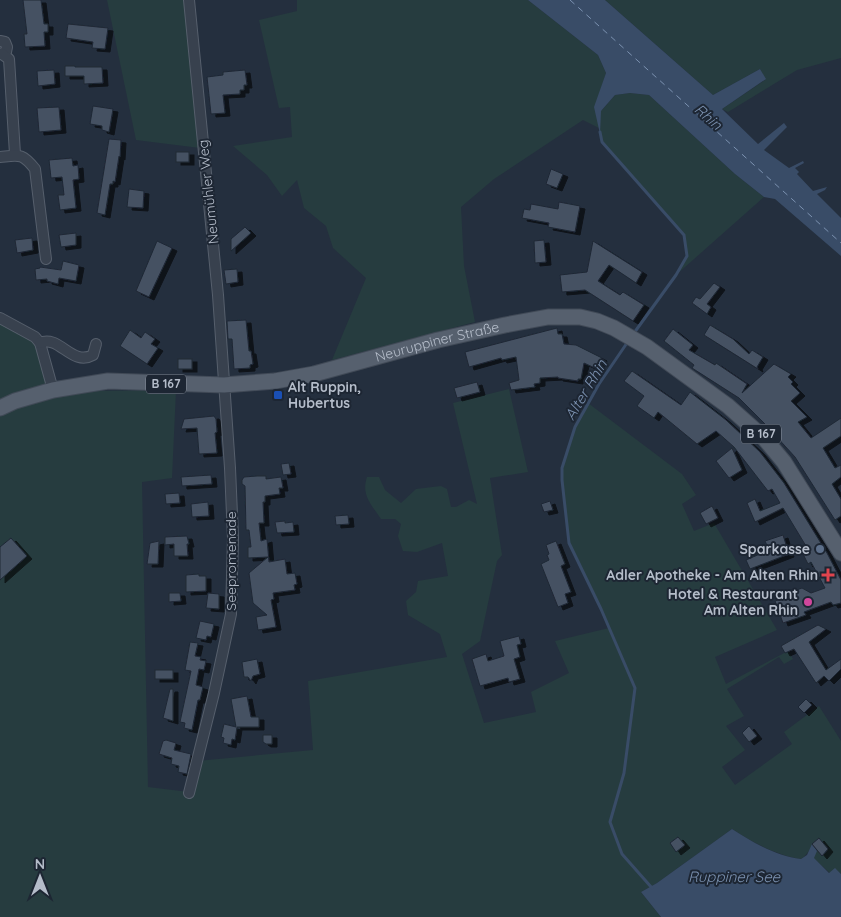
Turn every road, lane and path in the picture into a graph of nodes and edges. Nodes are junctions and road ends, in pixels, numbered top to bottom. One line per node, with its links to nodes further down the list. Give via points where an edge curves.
1 (189, 0): 10 (street, Neumühler Weg)
2 (0, 41): 3 (street, via 7,47)
3 (1, 54): 4 (street, via 9,59)
4 (15, 154): 5 (street); 6 (street, via 25,157 35,169)
5 (0, 157)
6 (46, 259)
7 (0, 318): 8 (street)
8 (40, 342): 9 (street, via 52,342 82,358 93,355); 11 (street)
9 (96, 344)
10 (224, 385): 11 (main road, B 167, via 108,381); 13 (main road, Neuruppiner Straße / B 167, via 314,374 438,340 548,317 580,317 596,321 647,347 728,406 764,438 784,462); 14 (street, Seepromenade, via 233,538 232,614)
11 (53, 390): 12 (main road, B 167)
12 (0, 408)
13 (841, 553)
14 (189, 793)

